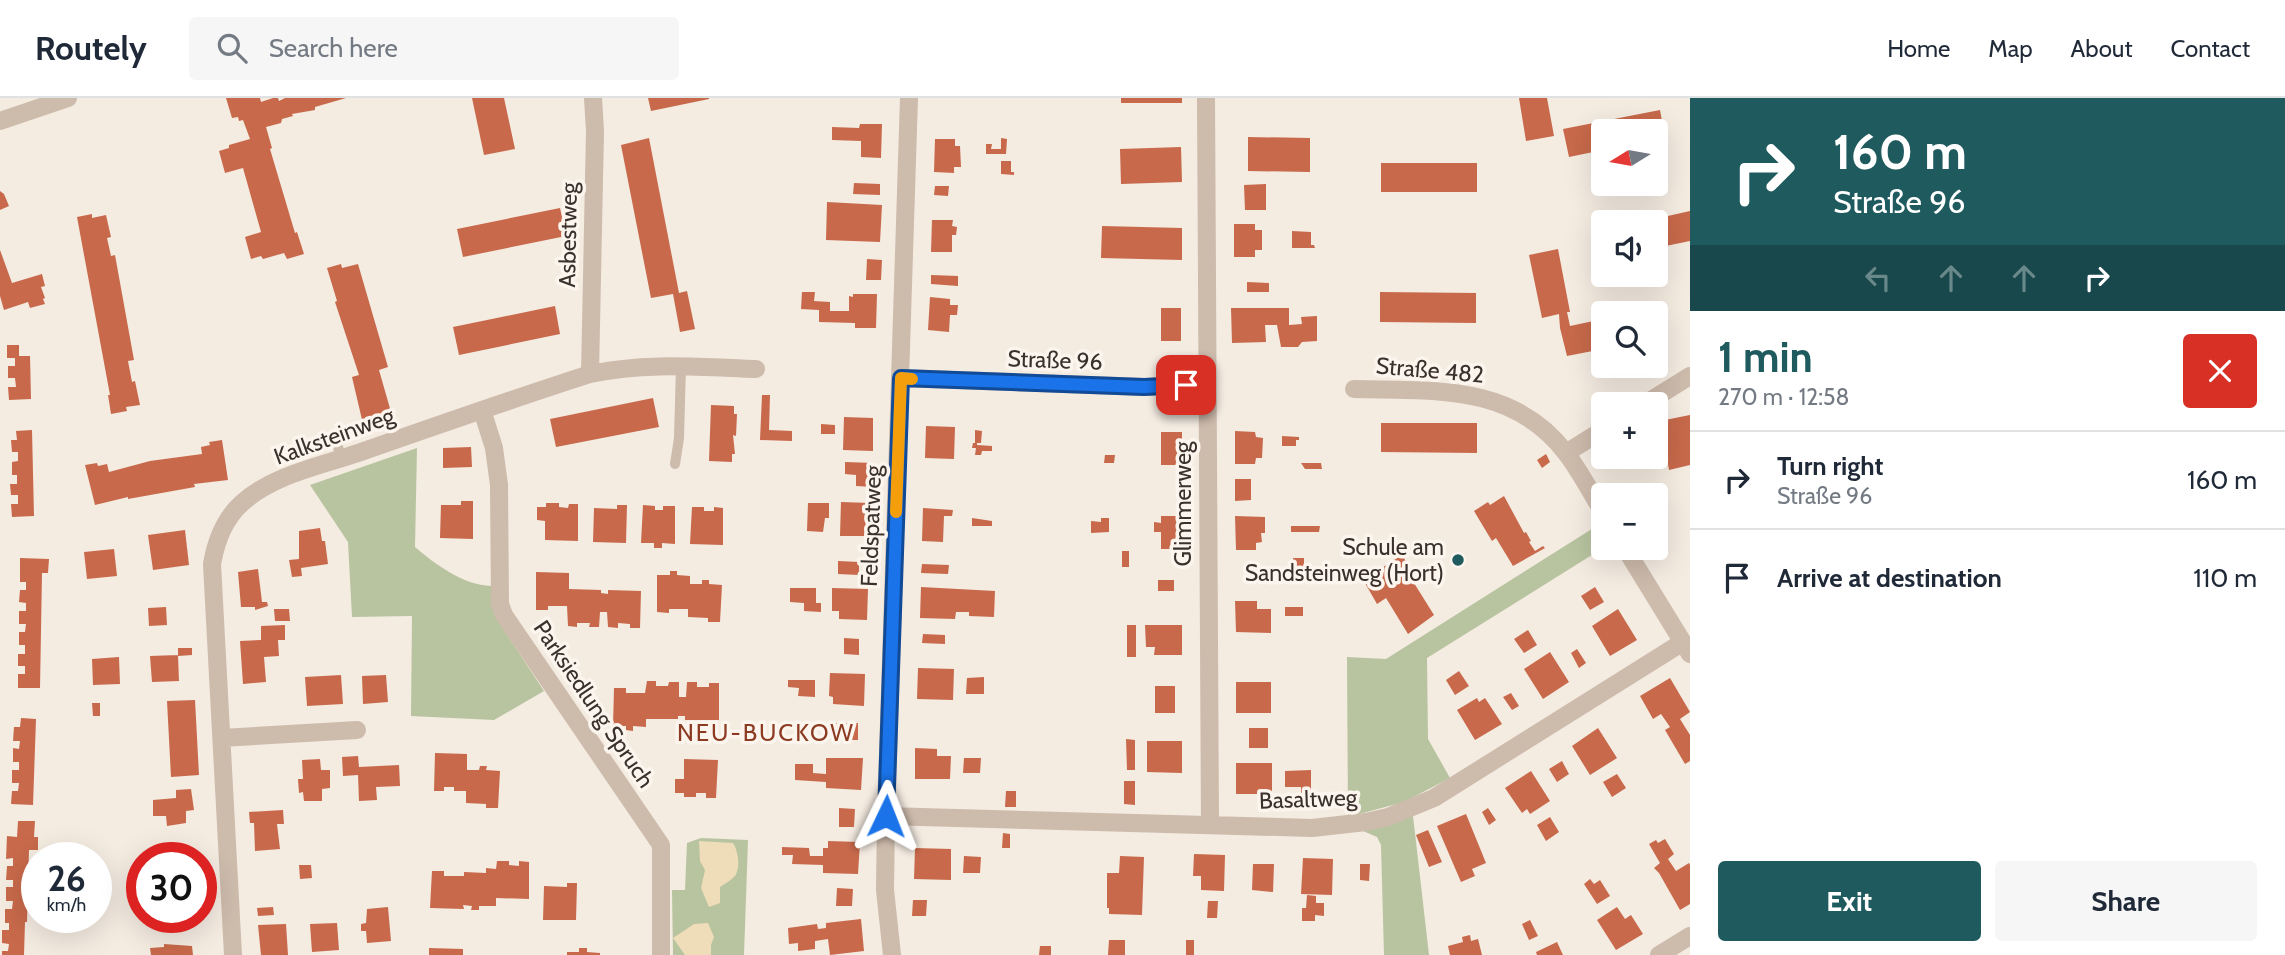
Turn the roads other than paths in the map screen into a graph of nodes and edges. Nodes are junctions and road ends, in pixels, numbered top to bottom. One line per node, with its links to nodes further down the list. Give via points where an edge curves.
1 (68, 98): 5 (street)
2 (593, 98): 8 (street, Asbestweg)
3 (909, 98): 10 (street, Feldspatweg)
4 (1206, 98): 11 (street, Glimmerweg)
5 (0, 121)
6 (681, 366): 7 (street, Kalksteinweg); 8 (street, Kalksteinweg); 19 (lane)
7 (756, 369)
8 (590, 374): 14 (street, Kalksteinweg)
9 (1690, 376): 13 (street)
10 (901, 378): 11 (street, Straße 96, via 1144,387); 25 (street, Feldspatweg)
11 (1207, 383): 26 (street, Glimmerweg)
12 (1354, 389): 17 (street, Straße 482, via 1453,392 1493,400 1530,418)
13 (1664, 392)
14 (482, 410): 18 (street, Kalksteinweg); 29 (street, Parksiedlung Spruch, via 498,475 500,604 661,845)
15 (1591, 437): 17 (street)
16 (335, 439): 18 (lane)
17 (1566, 453): 20 (street, Straße 482)
18 (341, 459): 24 (street, Kalksteinweg, via 259,490 240,504 215,544 212,564)
19 (675, 464)
20 (1591, 493)
21 (1632, 560): 22 (street)
22 (1686, 648): 26 (street, Basaltweg, via 1413,807 1377,820 1312,828)
23 (357, 730): 24 (street)
24 (222, 738): 28 (street, Kalksteinweg)
25 (886, 816): 26 (street, Basaltweg); 30 (street, Feldspatweg, via 886,901)
26 (1210, 825)
27 (1690, 936): 31 (street)
28 (233, 955)
29 (661, 955)
30 (892, 955)
31 (1659, 955)

